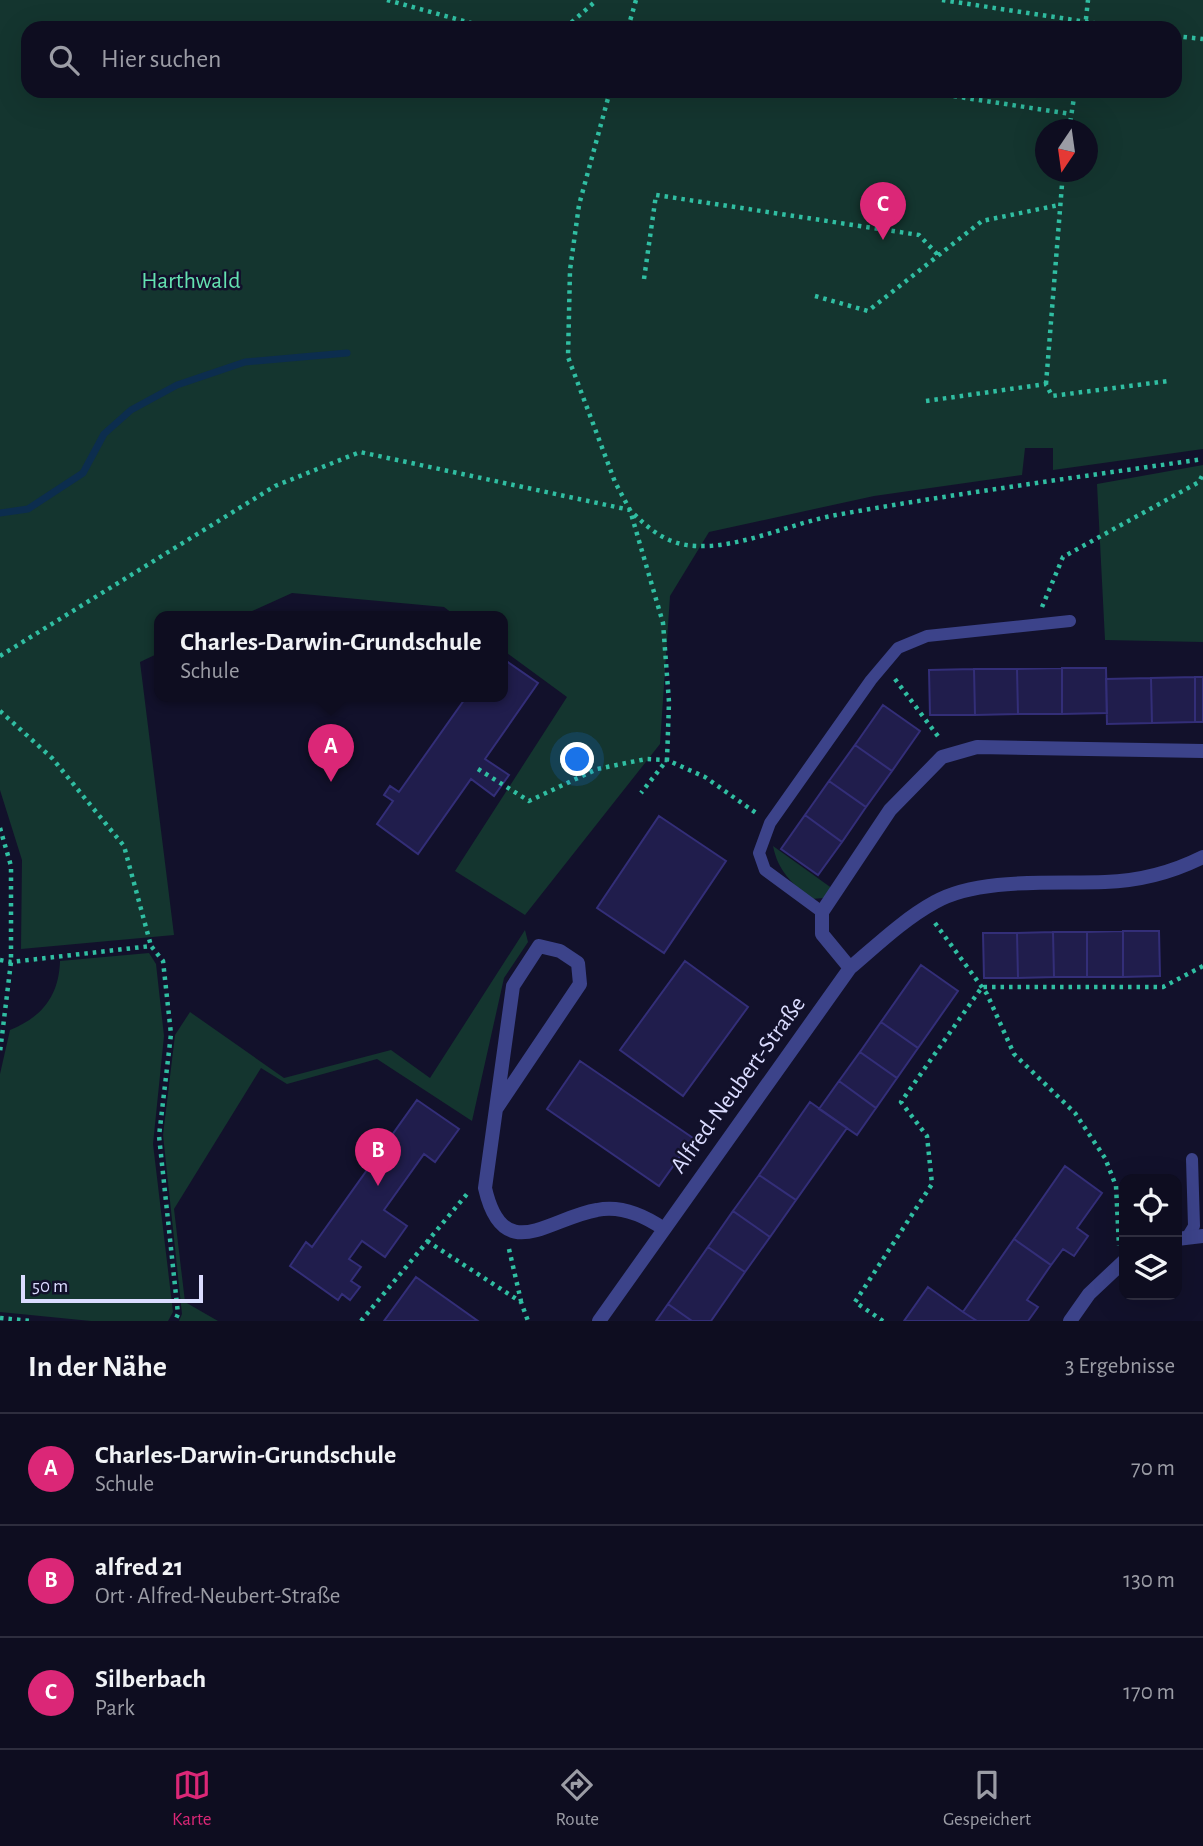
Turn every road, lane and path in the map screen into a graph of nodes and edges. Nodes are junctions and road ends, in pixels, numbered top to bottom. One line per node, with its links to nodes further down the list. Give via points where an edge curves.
1 (387, 0): 6 (path)
2 (597, 0): 7 (path)
3 (636, 0): 8 (path)
4 (942, 0): 9 (path)
5 (1088, 0): 10 (path)
6 (464, 21)
7 (573, 21)
8 (630, 21)
9 (1062, 21)
10 (1085, 21)
11 (1182, 37): 12 (path)
12 (1203, 39)
13 (608, 98): 28 (path, via 579,205 570,270 568,357)
14 (966, 98): 16 (path)
15 (1074, 98): 16 (path)
16 (1071, 114): 17 (path)
17 (1070, 119)
18 (1062, 182): 19 (path)
19 (1059, 205): 20 (path, via 982,221); 24 (path)
20 (938, 255): 21 (path, via 919,234 656,195); 22 (path, via 868,311)
21 (644, 279)
22 (815, 296)
23 (1168, 381): 24 (path, via 1052,396)
24 (1046, 384): 25 (path)
25 (926, 401)
26 (1203, 459): 28 (path, via 916,501 799,522 716,546 682,545 655,535)
27 (1203, 474): 30 (path, via 1199,482 1063,557)
28 (630, 510): 31 (path, via 360,452 275,486); 36 (path, via 663,623 669,702)
29 (1070, 621): 30 (lane)
30 (1035, 624): 32 (lane, via 927,636 898,648)
31 (0, 656)
32 (884, 665): 35 (path); 43 (lane, via 771,823 759,853 765,870)
33 (0, 711): 44 (path, via 52,758 124,846)
34 (1203, 751): 35 (street, via 977,747)
35 (952, 754): 43 (street, via 942,757 890,810)
36 (667, 760): 37 (path, via 646,759 597,769 529,800); 38 (path); 39 (path, via 705,777)
37 (478, 769)
38 (641, 793)
39 (766, 820)
40 (0, 828): 46 (path, via 12,866)
41 (1203, 857): 42 (street, Alfred-Neubert-Straße, via 1175,871 1108,882 997,884)
42 (937, 900): 48 (street, Alfred-Neubert-Straße); 49 (path, via 933,921)
43 (822, 912): 48 (street, via 822,934)
44 (152, 946): 46 (path); 64 (path, via 163,961 171,1034 159,1136 178,1314)
45 (0, 960): 46 (path)
46 (11, 962): 50 (path)
47 (1203, 966): 49 (path, via 1163,987)
48 (850, 968): 55 (street, Alfred-Neubert-Straße)
49 (982, 987): 57 (path, via 1014,1054 1075,1114 1105,1158 1116,1186); 68 (path, via 901,1101 927,1136 932,1184 855,1302)
50 (0, 1052)
51 (496, 1109): 51 (street, via 513,986 539,946 560,951 578,963 580,984); 53 (street)
52 (1192, 1159): 58 (lane, via 1194,1226)
53 (488, 1170): 54 (street, via 485,1188 490,1211); 59 (path)
54 (504, 1227): 55 (street, via 526,1233 599,1209 641,1215); 61 (path)
55 (664, 1229): 67 (street, Alfred-Neubert-Straße)
56 (1203, 1236): 58 (street)
57 (1120, 1237)
58 (1182, 1237)
59 (426, 1241): 61 (path); 65 (path)
60 (1119, 1266): 69 (street, via 1089,1294)
61 (521, 1302): 66 (path)
62 (0, 1318): 63 (path)
63 (32, 1321)
64 (174, 1321)
65 (361, 1321)
66 (528, 1321)
67 (599, 1321)
68 (883, 1321)
69 (1070, 1321)

